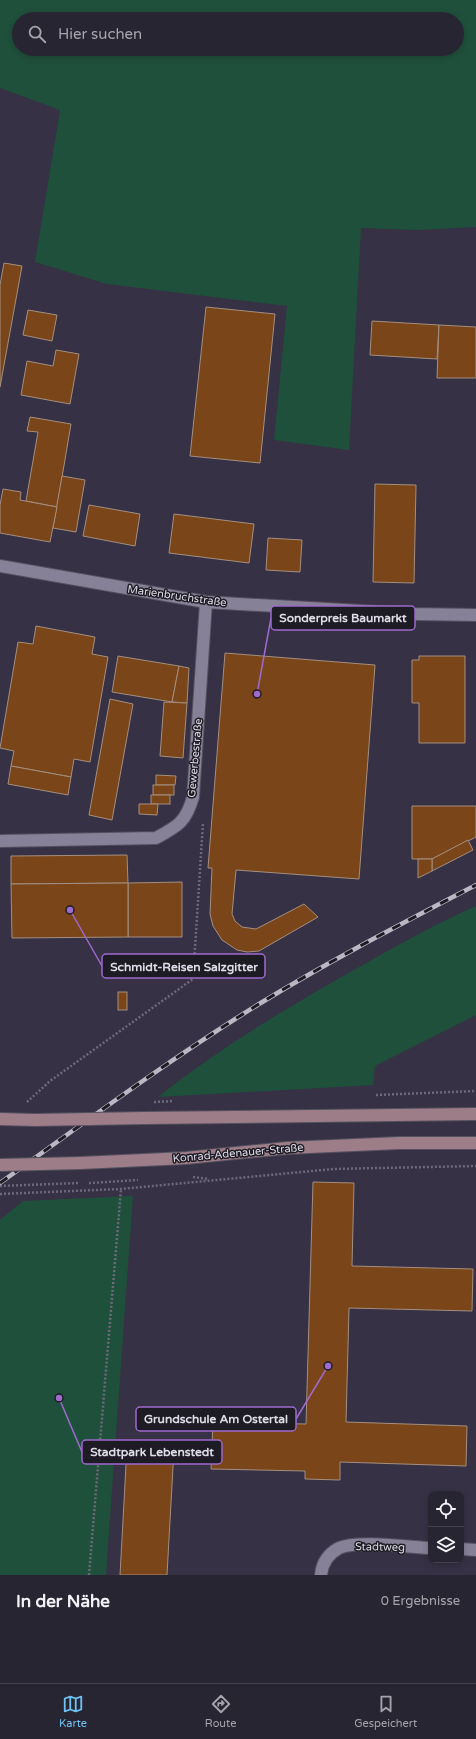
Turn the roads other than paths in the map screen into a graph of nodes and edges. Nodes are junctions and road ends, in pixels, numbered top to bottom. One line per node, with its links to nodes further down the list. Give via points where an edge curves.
1 (0, 566): 2 (street, Marienbruchstraße)
2 (206, 602): 3 (street, Marienbruchstraße, via 413,614); 4 (street, Gewerbestraße, via 193,797 188,815 173,829 156,838)
3 (476, 615)
4 (0, 841)
5 (476, 1114): 6 (street, bridge)
6 (5, 1119)
7 (476, 1143): 8 (street, Konrad-Adenauer-Straße, bridge, via 399,1143 287,1148 186,1158)
8 (0, 1165)
9 (428, 1548): 12 (street, Stadtweg, via 354,1545 340,1548 330,1554 322,1566)
10 (464, 1550): 11 (street)
11 (476, 1550)
12 (321, 1575)

